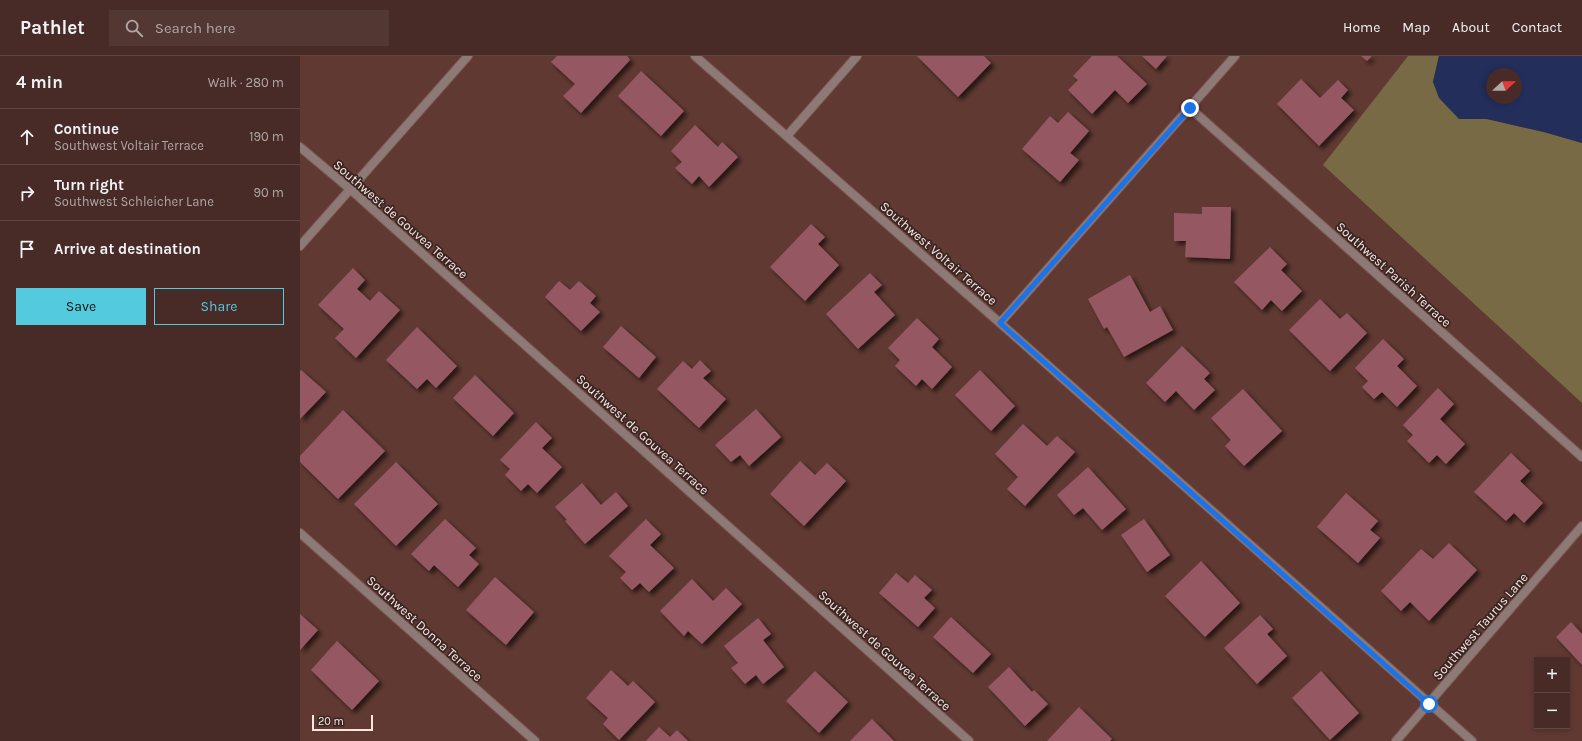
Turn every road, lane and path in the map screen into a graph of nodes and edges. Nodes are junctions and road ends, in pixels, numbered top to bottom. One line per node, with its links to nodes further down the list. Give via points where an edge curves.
1 (468, 56): 8 (street)
2 (695, 56): 6 (street, Southwest Voltair Terrace)
3 (857, 56): 6 (street)
4 (1235, 56): 5 (street)
5 (1190, 108): 10 (street); 11 (street, Southwest Parish Terrace)
6 (787, 136): 10 (street, Southwest Voltair Terrace)
7 (300, 147): 8 (street, Southwest de Gouvea Terrace)
8 (350, 189): 9 (street); 16 (street, Southwest de Gouvea Terrace)
9 (300, 246)
10 (1000, 323): 14 (street, Southwest Voltair Terrace)
11 (1582, 457)
12 (1582, 526): 14 (street, Southwest Taurus Lane)
13 (300, 533): 15 (street, Southwest Donna Terrace)
14 (1429, 704): 17 (street, Southwest Taurus Lane); 18 (street, Southwest Voltair Terrace)
15 (534, 741)
16 (968, 741)
17 (1396, 741)
18 (1472, 741)

